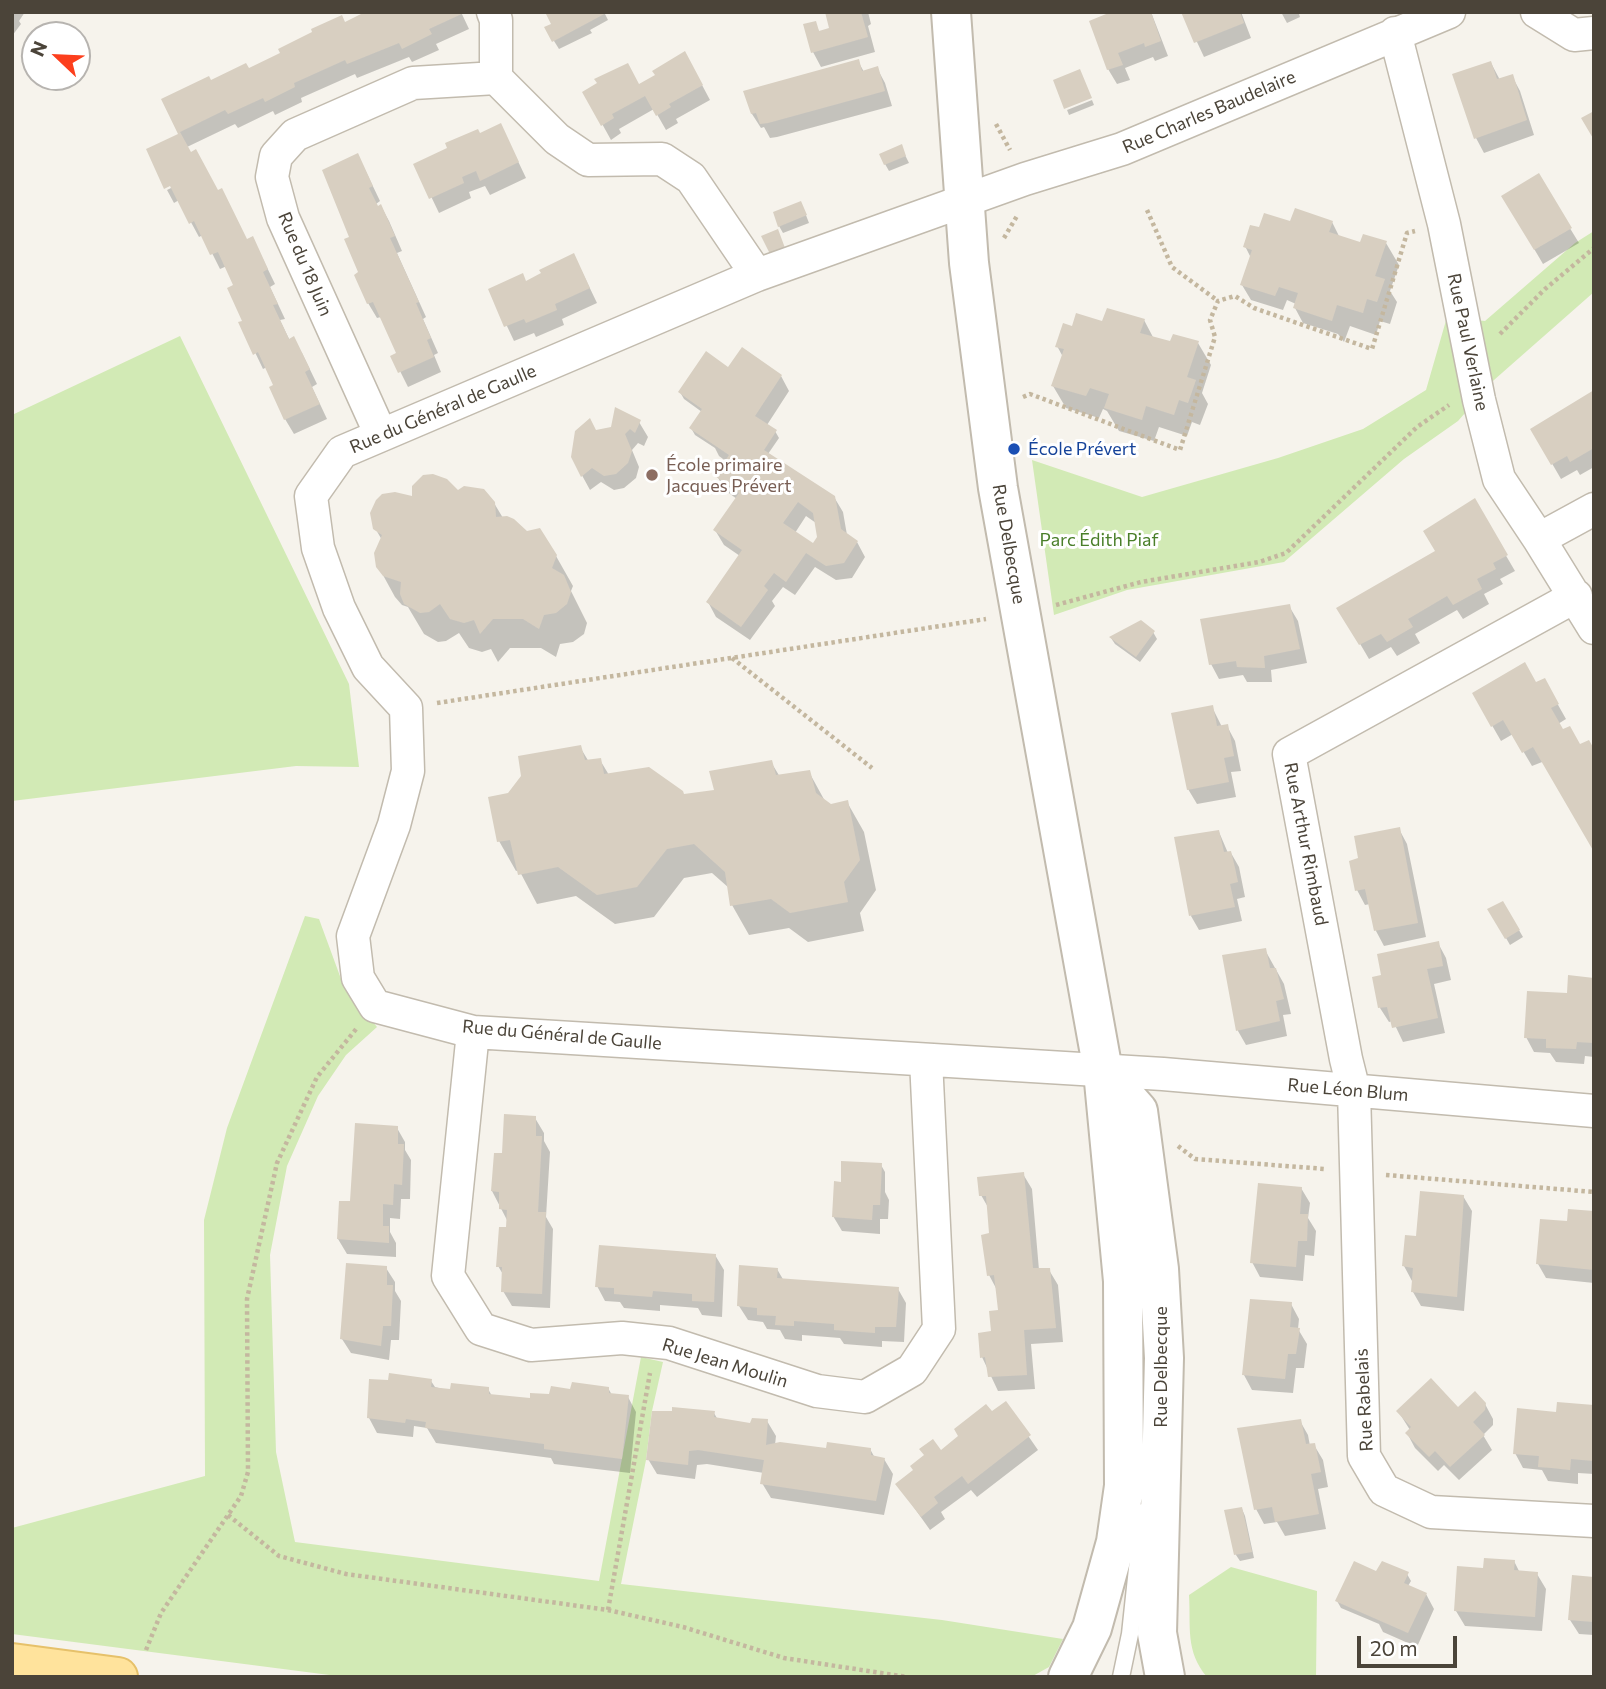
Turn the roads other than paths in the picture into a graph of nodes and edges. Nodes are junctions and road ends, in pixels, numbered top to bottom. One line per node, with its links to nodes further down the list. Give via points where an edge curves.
1 (492, 12): 7 (street, via 496,20)
2 (951, 12): 8 (street, Rue Delbecque)
3 (1449, 12): 5 (street, Rue Charles Baudelaire)
4 (1537, 12): 6 (street, via 1574,35)
5 (1395, 33): 8 (street, Rue Charles Baudelaire, via 1122,149); 12 (street, Rue Paul Verlaine, via 1444,224 1499,479)
6 (1594, 33)
7 (496, 78): 9 (street, via 557,139 588,160 662,159 691,178); 10 (street, Rue du 18 Juin, via 413,83 295,135 276,156 272,177 283,218)
8 (966, 201): 9 (street, Rue du Général de Gaulle); 17 (street, Rue Delbecque, via 969,263 995,461)
9 (757, 275): 10 (street, Rue du Général de Gaulle)
10 (381, 435): 15 (street, Rue du Général de Gaulle, via 342,452 311,496 318,548 339,608 368,667 406,708 408,771 394,825 353,936 358,978 375,1006)
11 (1594, 509): 12 (street)
12 (1539, 539): 13 (street, Rue Paul Verlaine)
13 (1576, 596): 14 (street, Rue Paul Verlaine); 18 (street, Rue Arthur Rimbaud, via 1289,754)
14 (1594, 628)
15 (473, 1032): 16 (street, Rue du Général de Gaulle); 16 (street, Rue Jean Moulin, via 448,1276 481,1329 531,1345 622,1338 669,1343 817,1391 865,1397 912,1370 939,1329)
16 (926, 1060): 17 (street, Rue du Général de Gaulle)
17 (1103, 1071): 18 (street, Rue Léon Blum); 20 (street, Rue Delbecque); 28 (street, Rue Delbecque, via 1138,1111 1158,1269 1164,1357 1157,1633)
18 (1354, 1091): 19 (street, Rue Léon Blum); 23 (street, Rue Rabelais, via 1364,1456 1384,1490 1431,1512)
19 (1594, 1111)
20 (1114, 1187): 21 (lane, via 1136,1231); 26 (street, Rue Delbecque, via 1123,1281 1124,1486 1116,1542 1093,1628)
21 (1142, 1261)
22 (1146, 1416): 27 (lane, via 1145,1493)
23 (1594, 1521)
24 (12, 1662): 25 (main road)
25 (118, 1677)
26 (1068, 1677)
27 (1121, 1677)
28 (1164, 1677)

